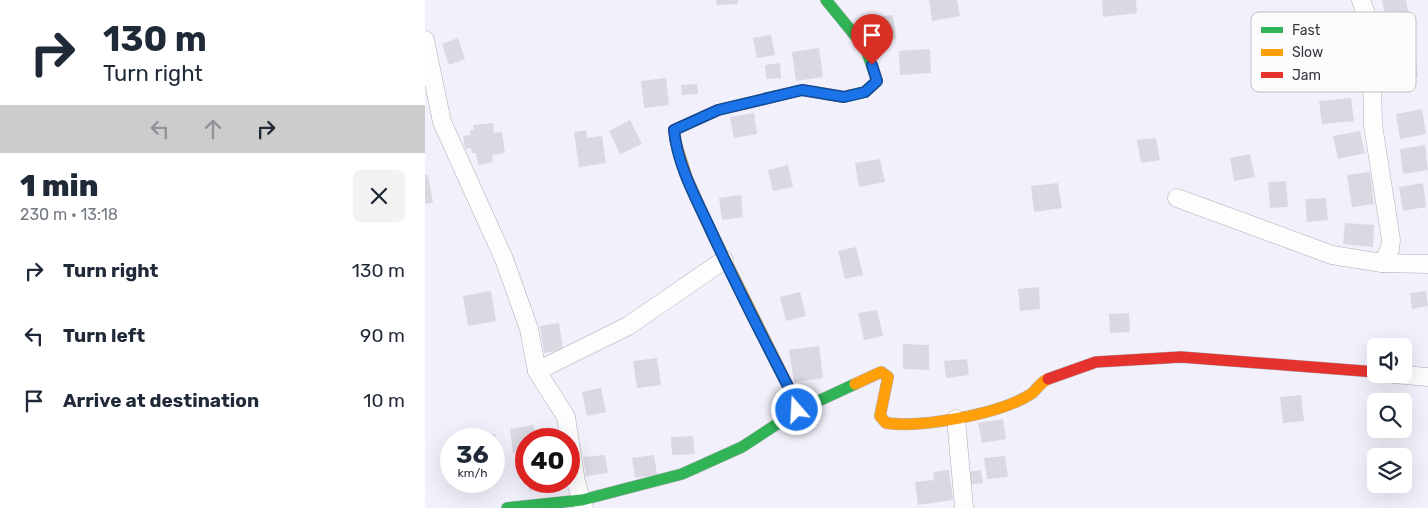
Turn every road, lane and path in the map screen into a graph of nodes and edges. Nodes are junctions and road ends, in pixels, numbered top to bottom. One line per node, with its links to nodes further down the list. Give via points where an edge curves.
1 (826, 0): 7 (street, via 865,49 877,81 865,92 844,97 802,90 718,110 674,130 675,144 691,188)
2 (1361, 0): 3 (street)
3 (1365, 12)
4 (425, 40): 10 (street, via 442,122 504,259 529,329)
5 (1372, 92): 8 (street, via 1373,125 1391,240 1390,249)
6 (1177, 198): 8 (street, via 1332,255)
7 (724, 260): 10 (street, via 628,326); 14 (street)
8 (1381, 263): 9 (street)
9 (1427, 264)
10 (537, 371): 16 (street, via 567,417 576,482)
11 (1367, 371): 15 (street, via 1181,357 1095,362 1045,381 1031,394 998,408)
12 (1412, 375): 13 (street)
13 (1428, 376)
14 (797, 410): 15 (street, via 881,372 888,377 880,416 886,423 899,425); 16 (street, via 742,447 682,474)
15 (957, 419): 17 (street)
16 (583, 504): 18 (street)
17 (964, 507)
18 (507, 508)

